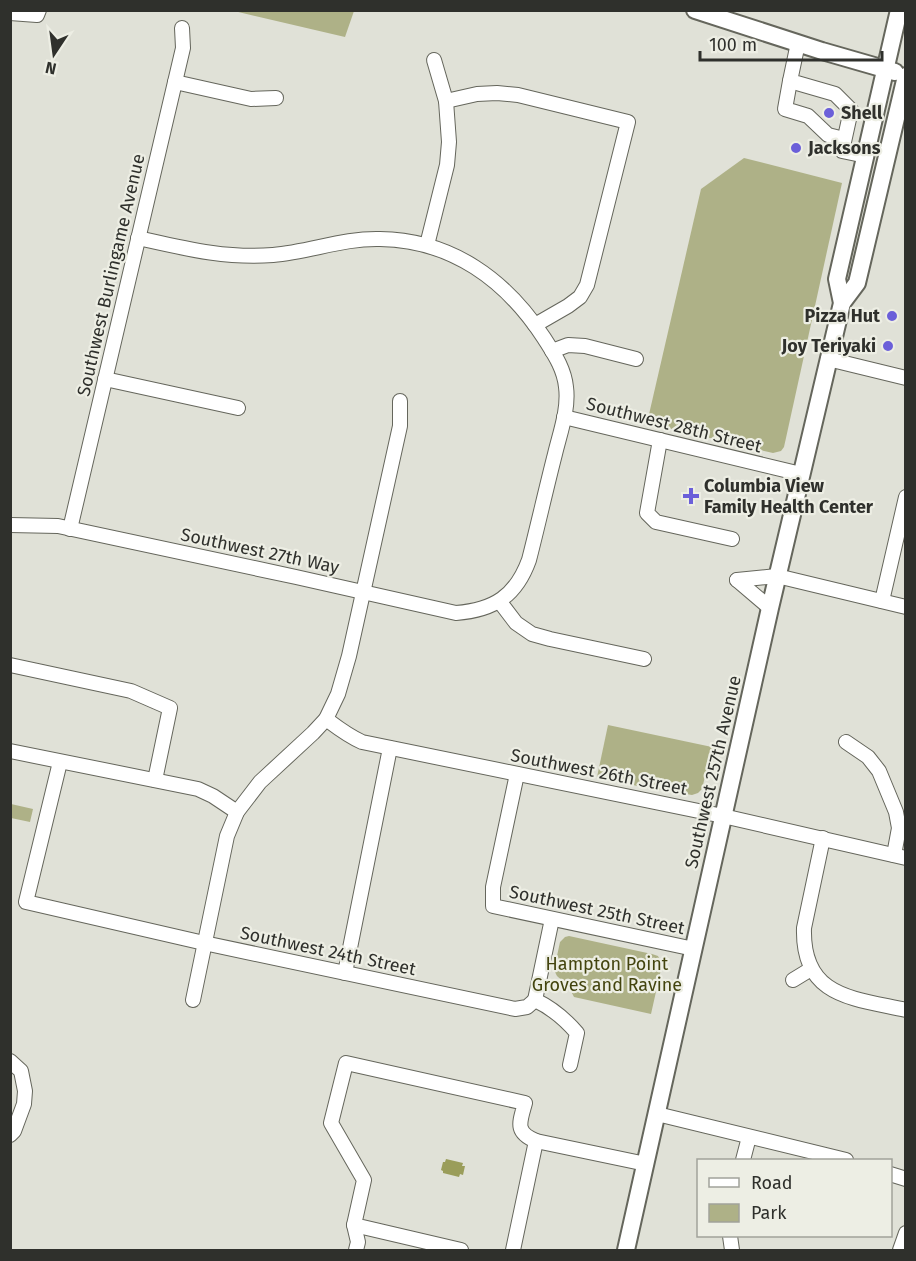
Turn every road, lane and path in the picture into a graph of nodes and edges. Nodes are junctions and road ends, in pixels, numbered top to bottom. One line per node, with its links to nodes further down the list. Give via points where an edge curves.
1 (39, 10): 4 (street, via 37,15)
2 (695, 10): 6 (main road)
3 (899, 10): 8 (main road, Southwest 257th Avenue)
4 (10, 13)
5 (182, 28): 11 (street, Southwest Burlingame Avenue, via 183,48)
6 (798, 43): 8 (main road); 10 (street)
7 (434, 60): 13 (street)
8 (886, 69): 9 (main road); 15 (main road, Southwest 257th Avenue)
9 (906, 75): 18 (main road, Southwest 257th Avenue, via 857,283)
10 (790, 81): 14 (street, via 785,109 808,116 828,135); 14 (street, via 835,94 851,110)
11 (175, 82): 12 (street, via 250,99); 16 (street, Southwest Burlingame Avenue)
12 (276, 98)
13 (446, 101): 17 (street, via 447,165); 19 (street, via 477,94 518,95 628,122 587,285 568,306)
14 (844, 139): 15 (street, via 842,151)
15 (866, 156): 18 (main road, Southwest 257th Avenue, via 837,279)
16 (138, 238): 17 (street, Southwest 28th Street, via 207,253 250,256 364,239); 24 (street, Southwest Burlingame Avenue)
17 (427, 245): 19 (street, Southwest 28th Street, via 487,274)
18 (842, 303): 22 (main road, Southwest 257th Avenue)
19 (535, 325): 20 (street, Southwest 28th Street)
20 (552, 351): 21 (street, via 568,345 585,346); 27 (street, Southwest 28th Street, via 565,381)
21 (636, 359)
22 (828, 359): 23 (street); 29 (main road, Southwest 257th Avenue)
23 (906, 378)
24 (105, 379): 26 (street); 32 (street, Southwest Burlingame Avenue)
25 (400, 401): 35 (street, via 400,426)
26 (238, 408)
27 (564, 417): 28 (street, Southwest 28th Street); 37 (street, via 529,560 513,591)
28 (660, 440): 29 (street, Southwest 28th Street); 33 (street, via 646,513 656,522)
29 (801, 474): 34 (main road, Southwest 257th Avenue)
30 (906, 497): 36 (street)
31 (10, 525): 32 (street, Southwest 27th Way)
32 (70, 529): 35 (street, Southwest 27th Way)
33 (732, 539)
34 (777, 576): 36 (street); 39 (main road, Southwest 257th Avenue); 39 (street, via 737,580)
35 (362, 591): 37 (street, Southwest 27th Way, via 456,613); 42 (street, via 349,656)
36 (882, 601): 38 (street)
37 (500, 602): 40 (street, via 516,623 532,634)
38 (906, 607)
39 (770, 608): 50 (main road, Southwest 257th Avenue)
40 (644, 659)
41 (10, 665): 48 (street, via 131,691 170,708)
42 (326, 719): 44 (street, Southwest 26th Street, via 351,738); 49 (street, via 260,782)
43 (846, 742): 52 (street, via 879,771 898,819)
44 (390, 748): 47 (street, Southwest 26th Street); 57 (street)
45 (10, 752): 46 (street)
46 (60, 762): 48 (street); 54 (street, Southwest 24th Street, via 26,903)
47 (517, 774): 50 (street, Southwest 26th Street); 53 (street, Southwest 25th Street, via 493,887 493,906)
48 (155, 780): 49 (street, via 198,789)
49 (237, 812): 54 (street, via 227,836)
50 (723, 816): 51 (street, Southwest 26th Street); 55 (main road, Southwest 257th Avenue)
51 (823, 838): 52 (street, Southwest 26th Street); 56 (street, via 804,928 803,942)
52 (900, 856)
53 (552, 919): 55 (street, Southwest 25th Street); 60 (street)
54 (204, 943): 57 (street, Southwest 24th Street); 59 (street)
55 (694, 949): 64 (main road, Southwest 257th Avenue)
56 (811, 969): 58 (street); 61 (street, via 841,995)
57 (345, 974): 60 (street, Southwest 24th Street, via 515,1009 527,1007)
58 (793, 980)
59 (193, 1000)
60 (535, 1000): 63 (street, via 549,1007 577,1033)
61 (906, 1010)
62 (10, 1060): 65 (street, via 21,1071 25,1091 24,1104)
63 (570, 1065)
64 (657, 1114): 66 (street); 70 (main road, Southwest 257th Avenue)
65 (10, 1135)
66 (749, 1137): 68 (street); 69 (street)
67 (536, 1141): 70 (street); 71 (street, via 527,1137 519,1124 525,1103 346,1064 331,1123 364,1180); 75 (street)
68 (744, 1159)
69 (838, 1159)
70 (646, 1164): 76 (main road, Southwest 257th Avenue)
71 (354, 1225): 73 (street); 74 (street)
72 (906, 1233): 77 (street)
73 (356, 1251)
74 (461, 1251)
75 (513, 1251)
76 (626, 1251)
77 (900, 1251)

